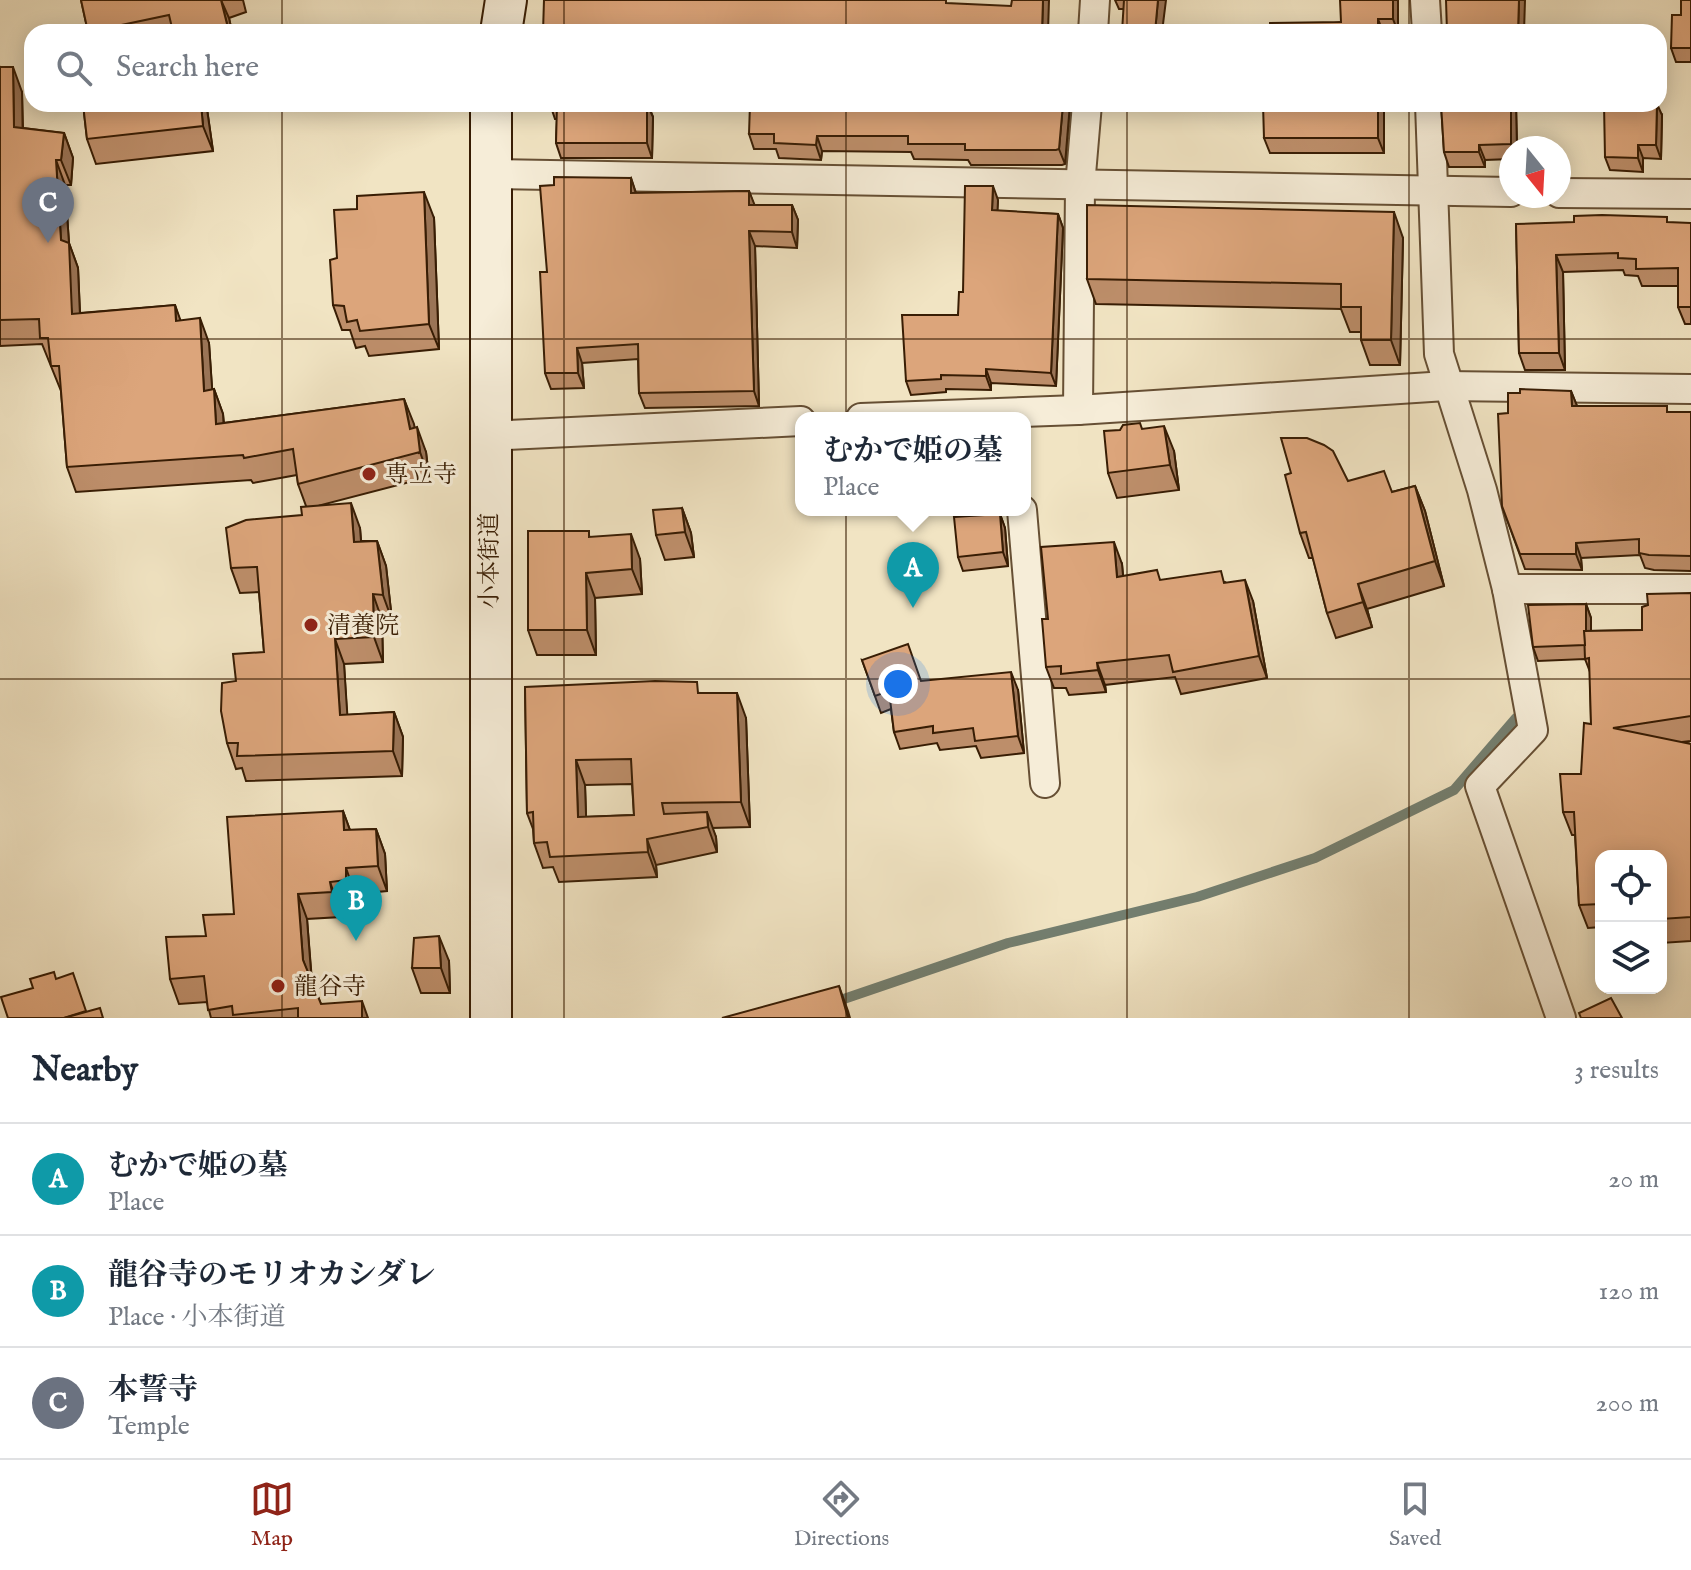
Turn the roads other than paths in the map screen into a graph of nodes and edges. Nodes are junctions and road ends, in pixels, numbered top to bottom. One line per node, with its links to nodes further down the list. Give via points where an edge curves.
1 (506, 0): 4 (street)
2 (1095, 0): 5 (street)
3 (1425, 0): 6 (street)
4 (502, 24)
5 (1094, 24)
6 (1426, 24)
7 (491, 112): 10 (street, 小本街道)
8 (1086, 112): 11 (street)
9 (1430, 112): 12 (street)
10 (489, 174): 11 (street); 21 (street, 小本街道)
11 (1080, 186): 12 (street); 18 (street)
12 (1435, 191): 13 (street); 16 (street, via 1439,354)
13 (1499, 192)
14 (1571, 193): 15 (street)
15 (1691, 194)
16 (1446, 386): 17 (street); 18 (street); 23 (street, via 1482,490)
17 (1691, 389)
18 (1078, 410): 19 (street)
19 (1031, 414)
20 (795, 421): 21 (street)
21 (489, 436): 26 (street, 小本街道)
22 (1023, 516): 25 (street)
23 (1507, 589): 24 (street); 27 (street, via 1533,730 1480,786)
24 (1691, 589)
25 (1045, 783)
26 (491, 1018)
27 (1561, 1018)

